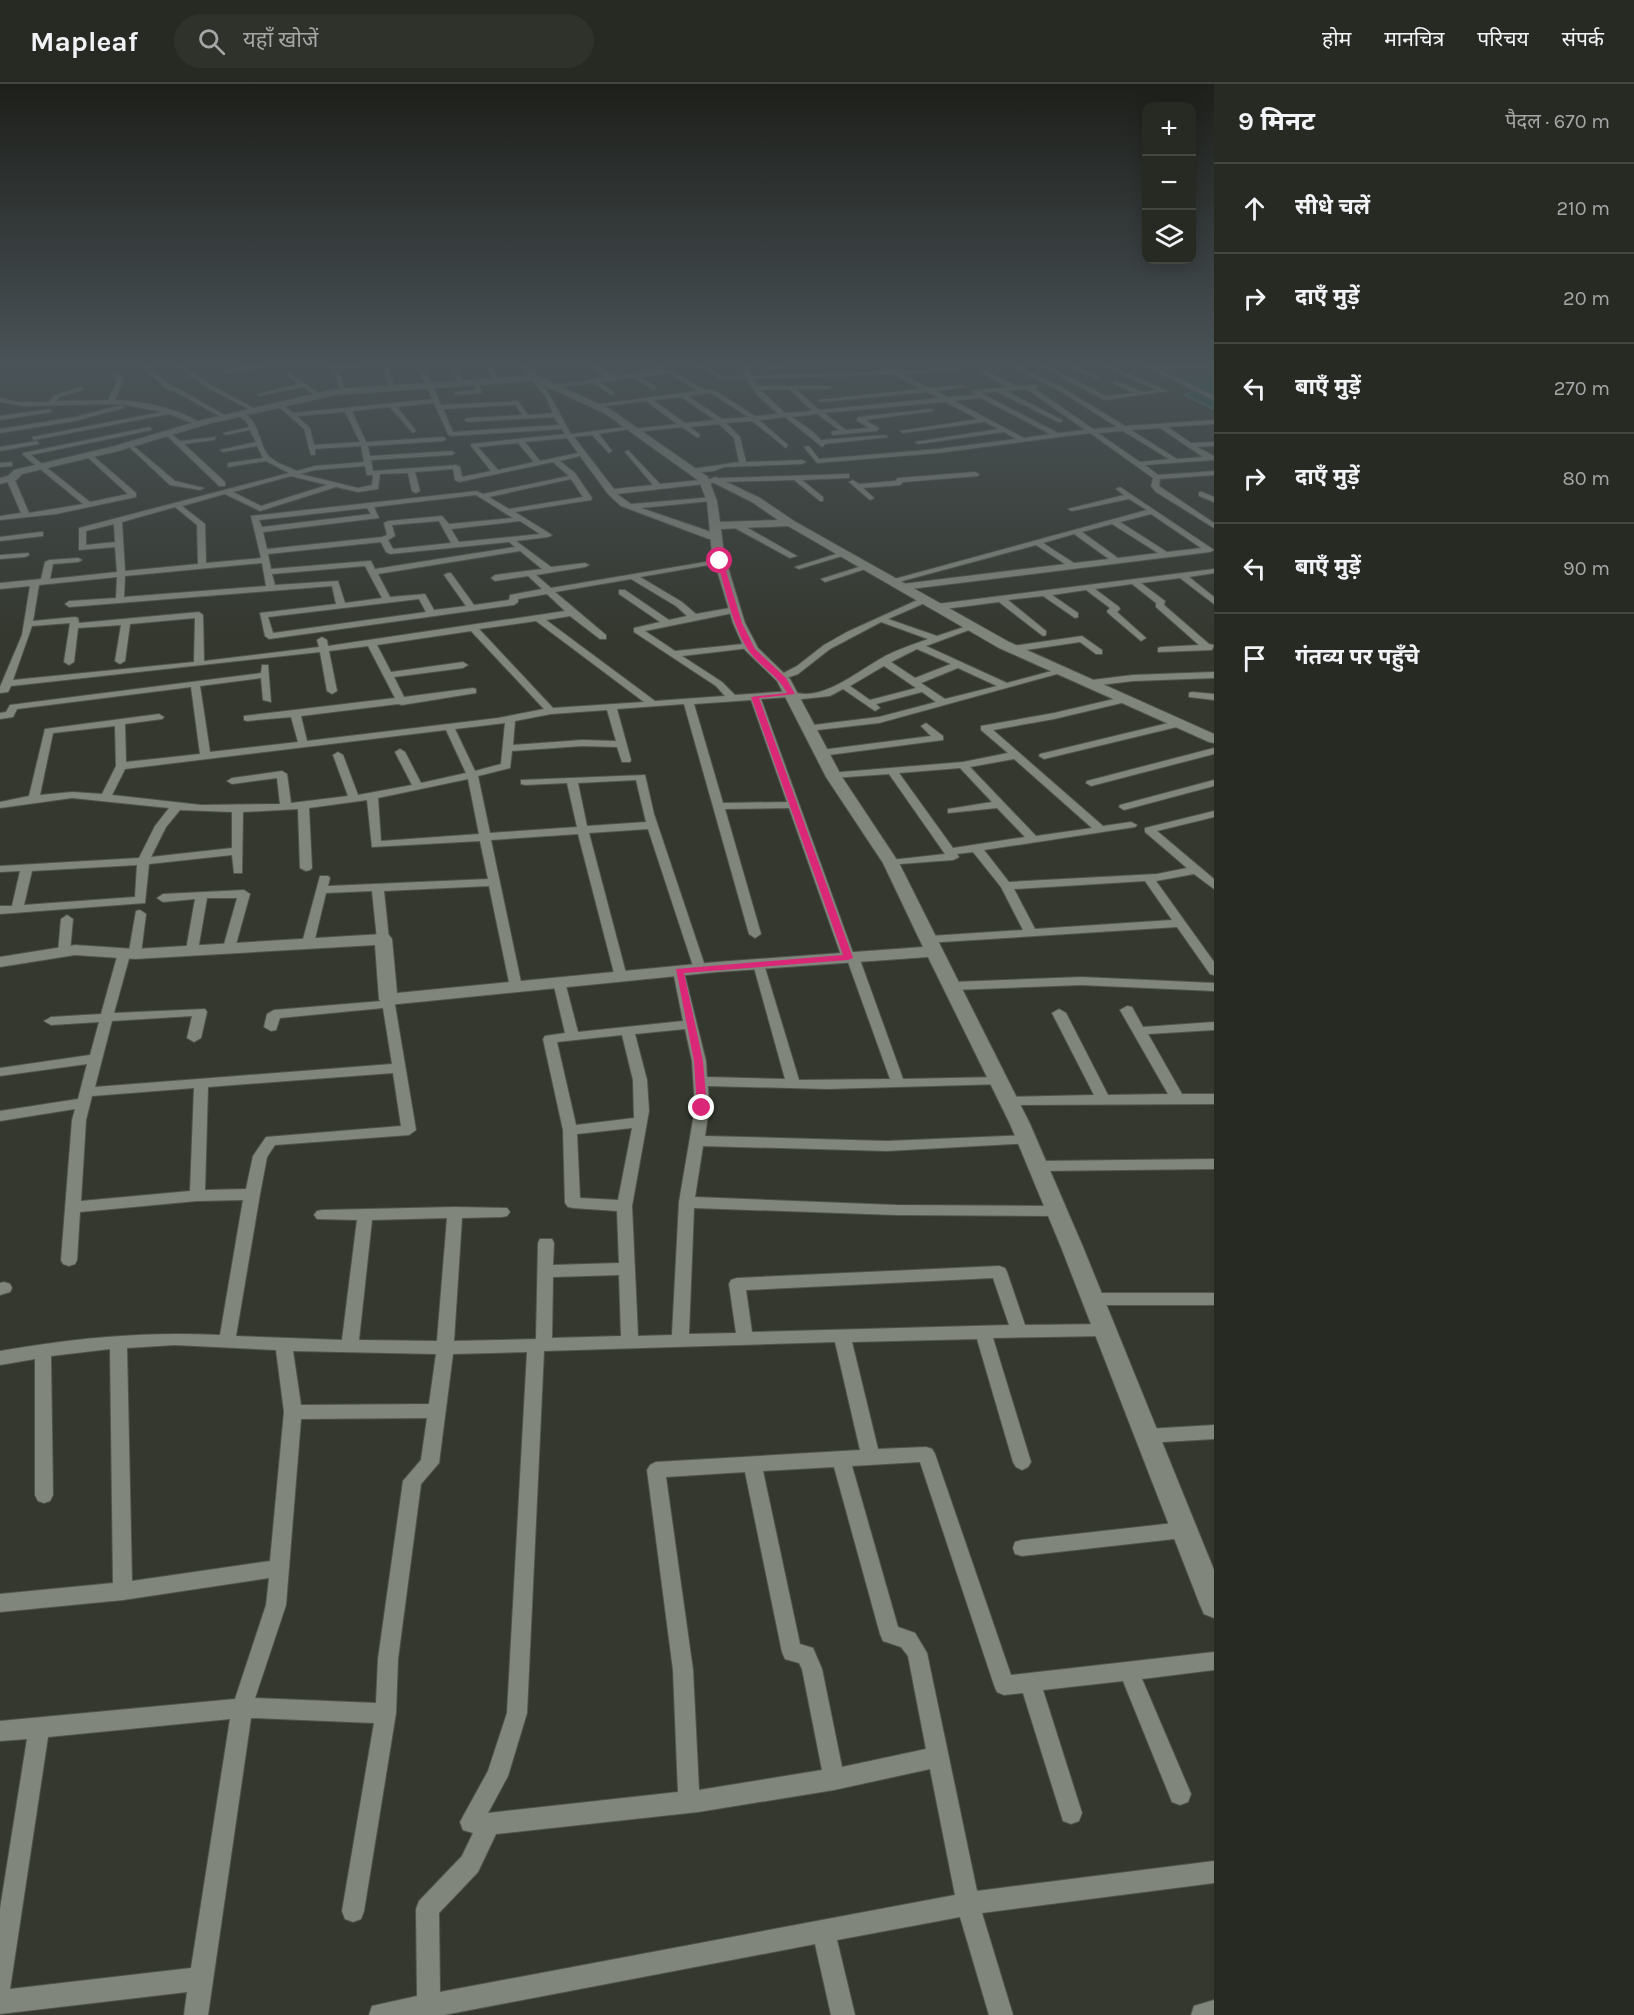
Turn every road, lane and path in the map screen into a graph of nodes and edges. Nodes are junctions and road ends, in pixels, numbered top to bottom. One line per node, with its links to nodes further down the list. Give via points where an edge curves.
1 (28, 456): 38 (street)
2 (84, 456): 38 (street)
3 (90, 456): 70 (street, via 133,495)
4 (143, 456): 56 (street, via 173,483)
5 (190, 456): 57 (street)
6 (266, 456): 25 (street)
7 (313, 456): 39 (street)
8 (367, 456): 28 (street)
9 (419, 456): 28 (street)
10 (482, 456): 42 (street)
11 (532, 456): 31 (street)
12 (572, 456): 26 (street)
13 (584, 456): 60 (street)
14 (632, 456): 55 (street)
15 (673, 456): 48 (street)
16 (741, 456): 34 (street)
17 (814, 456): 27 (street, via 817,461)
18 (845, 456): 27 (street)
19 (849, 456): 23 (street)
20 (886, 456): 23 (street)
21 (1126, 456): 35 (street)
22 (1168, 456): 29 (street)
23 (878, 457)
24 (1212, 458): 29 (street)
25 (267, 459): 37 (street); 44 (street)
26 (555, 460): 31 (street); 47 (street)
27 (830, 460): 46 (street)
28 (368, 461): 39 (street); 41 (street, via 370,473)
29 (1176, 461): 35 (street)
30 (802, 462): 32 (street)
31 (538, 463): 42 (street)
32 (772, 463): 34 (street); 51 (street)
33 (9, 464): 36 (street)
34 (742, 464): 48 (street, via 723,465)
35 (1137, 464): 50 (street)
36 (0, 465)
37 (231, 465)
38 (42, 466): 52 (street); 70 (street)
39 (315, 468): 44 (street)
40 (411, 470): 41 (street); 42 (street, via 456,466 459,480); 59 (street)
41 (377, 472): 53 (street, via 375,487 358,490)
42 (496, 472)
43 (1214, 473): 50 (street)
44 (294, 474): 53 (street); 57 (street)
45 (975, 474): 54 (street)
46 (846, 476): 49 (street); 54 (street)
47 (573, 477): 62 (street); 74 (street, via 588,498)
48 (704, 477): 51 (street, via 758,482); 55 (street); 65 (street); 81 (street, via 756,500)
49 (795, 477): 51 (street); 66 (street)
50 (1156, 477): 83 (street, via 1159,490)
51 (779, 478)
52 (5, 479): 76 (street)
53 (334, 485): 57 (street, via 260,508)
54 (857, 486): 64 (street)
55 (658, 487): 60 (street)
56 (200, 488)
57 (224, 488): 69 (street)
58 (1120, 489): 63 (street)
59 (416, 491)
60 (611, 492): 72 (street)
61 (1214, 492): 67 (street, via 1202,494)
62 (482, 496): 71 (street, via 477,493); 74 (street)
63 (1131, 496): 73 (street); 75 (street)
64 (870, 498)
65 (711, 499): 68 (street); 87 (street)
66 (820, 500)
67 (1214, 500)
68 (671, 503): 72 (street); 85 (street)
69 (177, 505): 79 (street); 111 (street, via 201,524)
70 (90, 506): 76 (street)
71 (370, 506): 86 (street, via 375,516); 86 (street, via 254,518)
72 (630, 507): 85 (street)
73 (1072, 509)
74 (508, 511): 78 (street)
75 (1153, 511): 80 (street); 98 (street)
76 (26, 515): 77 (street)
77 (0, 518)
78 (521, 519): 84 (street); 92 (street, via 548,535)
79 (118, 521): 94 (street); 94 (street, via 82,530 82,548)
80 (1114, 522): 88 (street); 100 (street)
81 (790, 523): 82 (street); 99 (street)
82 (736, 525): 87 (street); 103 (street)
83 (1214, 525)
84 (446, 527): 91 (street, via 442,518 388,523 391,536); 95 (street)
85 (689, 529): 87 (street)
86 (259, 530): 102 (street)
87 (716, 532): 108 (street)
88 (1076, 532): 93 (street); 106 (street)
89 (40, 534): 90 (street)
90 (0, 539)
91 (384, 539): 96 (street, via 390,552); 102 (street)
92 (509, 539): 95 (street); 97 (street)
93 (1037, 542): 110 (street); 128 (street)
94 (119, 544): 119 (street)
95 (456, 545): 96 (street)
96 (435, 547): 107 (street)
97 (520, 549): 107 (street); 114 (street)
98 (1211, 550): 100 (street)
99 (845, 554): 112 (street); 113 (street)
100 (1165, 554): 106 (street)
101 (25, 555): 104 (street)
102 (265, 556): 111 (street); 116 (street)
103 (793, 556)
104 (0, 557)
105 (78, 560): 126 (street, via 49,562)
106 (1116, 560): 110 (street)
107 (443, 561): 117 (street)
108 (720, 561): 122 (street); 144 (street)
109 (585, 565): 114 (street)
110 (1071, 565): 128 (street)
111 (202, 566): 119 (street)
112 (798, 567)
113 (868, 567): 124 (street); 128 (street)
114 (549, 570): 118 (street)
115 (1214, 571): 121 (street)
116 (268, 572): 117 (street, via 368,563); 131 (street)
117 (372, 572): 137 (street)
118 (530, 573): 123 (street); 132 (street)
119 (121, 574): 126 (street); 136 (street)
120 (448, 575): 143 (street)
121 (1183, 576): 125 (street); 139 (street)
122 (634, 577): 132 (street); 148 (street)
123 (495, 578)
124 (825, 579)
125 (1133, 581): 130 (street); 167 (street)
126 (45, 582): 127 (street)
127 (35, 583): 129 (street); 153 (street)
128 (897, 584): 138 (street)
129 (0, 586)
130 (1087, 587): 134 (street); 159 (street, via 1116,609 1111,611)
131 (271, 588): 136 (street); 141 (street, via 335,583)
132 (550, 592): 143 (street); 145 (street)
133 (622, 592): 152 (street)
134 (1043, 592): 135 (street); 147 (street)
135 (1000, 598): 142 (street); 158 (street)
136 (120, 600): 140 (street)
137 (387, 600): 141 (street); 146 (street, via 422,596)
138 (924, 600): 142 (street); 150 (street)
139 (1214, 601)
140 (69, 604)
141 (342, 606): 157 (street, via 263,615 269,636)
142 (937, 607): 155 (street)
143 (472, 608): 146 (street)
144 (735, 610): 148 (street); 165 (street)
145 (572, 613): 149 (street); 160 (street, via 603,637)
146 (432, 614): 157 (street)
147 (1075, 615)
148 (694, 617): 152 (street)
149 (538, 618): 156 (street); 164 (street)
150 (881, 619): 161 (street); 185 (street, via 825,648 803,668)
151 (126, 621): 154 (street); 174 (street); 177 (street, via 199,615)
152 (667, 623): 172 (street, via 637,630)
153 (27, 624): 154 (street, via 75,620); 191 (street)
154 (75, 626): 176 (street)
155 (973, 627): 161 (street); 169 (street)
156 (473, 628): 163 (street); 209 (street)
157 (320, 629): 168 (street)
158 (1043, 633)
159 (1142, 638)
160 (593, 639)
161 (936, 639): 166 (street)
162 (582, 641): 164 (street)
163 (371, 643): 168 (street); 183 (street)
164 (571, 643): 205 (street)
165 (750, 645): 172 (street); 185 (street)
166 (918, 646): 175 (street); 178 (street)
167 (1210, 647): 170 (street)
168 (324, 649): 173 (street); 193 (street)
169 (1013, 649): 171 (street, via 1082,639); 180 (street)
170 (1161, 650)
171 (1099, 652)
172 (674, 654): 200 (street, via 719,684)
173 (264, 656): 177 (street); 182 (street)
174 (120, 661)
175 (883, 661): 186 (street); 189 (street)
176 (69, 662)
177 (199, 664): 181 (street)
178 (960, 664): 186 (street); 190 (street)
179 (464, 665): 183 (street)
180 (1063, 671): 187 (street); 190 (street)
181 (95, 675): 191 (street); 198 (street)
182 (266, 675): 188 (street); 202 (street)
183 (388, 675): 204 (street)
184 (1214, 675): 187 (street)
185 (781, 677): 196 (street)
186 (914, 682): 192 (street)
187 (1092, 683): 201 (street)
188 (195, 684): 198 (street); 228 (street)
189 (843, 685): 196 (street, via 830,693); 206 (street)
190 (1006, 686): 207 (street)
191 (4, 687)
192 (924, 689): 206 (street); 207 (street)
193 (332, 691)
194 (473, 692): 204 (street)
195 (1192, 695): 197 (street)
196 (792, 696): 199 (street); 220 (street)
197 (1214, 696)
198 (92, 697): 211 (street, via 13,707 10,715)
199 (755, 697): 200 (street); 252 (street)
200 (732, 698): 203 (street)
201 (1127, 699): 217 (street); 230 (street, via 985,728)
202 (268, 700)
203 (688, 701): 205 (street); 253 (street)
204 (402, 702): 210 (street)
205 (652, 703): 208 (street)
206 (869, 703): 213 (street)
207 (944, 703): 213 (street)
208 (611, 706): 209 (street); 223 (street)
209 (550, 711): 215 (street)
210 (295, 714): 214 (street); 222 (street)
211 (0, 716)
212 (159, 717): 216 (street)
213 (890, 717): 220 (street)
214 (247, 718)
215 (510, 718): 219 (street); 224 (street)
216 (120, 722): 234 (street); 247 (street, via 49,731)
217 (1181, 723): 221 (street); 231 (street)
218 (926, 726): 227 (street, via 939,738)
219 (449, 727): 222 (street); 236 (street)
220 (809, 729): 227 (street)
221 (1212, 736)
222 (303, 743): 228 (street)
223 (621, 744): 224 (street); 232 (street)
224 (508, 748): 236 (street, via 506,766)
225 (1214, 751): 241 (street)
226 (400, 752): 243 (street)
227 (821, 753): 237 (street)
228 (205, 755): 234 (street)
229 (338, 755): 246 (street)
230 (1016, 755): 233 (street); 261 (street)
231 (1044, 756)
232 (626, 760)
233 (963, 765): 235 (street); 250 (street)
234 (121, 766): 245 (street)
235 (892, 770): 237 (street); 267 (street)
236 (472, 775): 243 (street); 263 (street)
237 (833, 775): 269 (street)
238 (572, 780): 240 (street); 259 (street, via 641,777); 262 (street)
239 (232, 781): 254 (street, via 282,774)
240 (525, 782)
241 (1091, 783)
242 (1214, 783): 255 (street)
243 (418, 787): 244 (street)
244 (372, 795): 246 (street); 263 (street, via 376,845)
245 (105, 798): 247 (street, via 80,795); 251 (street)
246 (354, 798): 249 (street)
247 (34, 799): 248 (street)
248 (0, 804)
249 (303, 804): 254 (street); 271 (street)
250 (1000, 804): 257 (street); 264 (street)
251 (178, 805): 256 (street); 268 (street, via 161,826)
252 (793, 805): 253 (street); 296 (street)
253 (717, 806): 288 (street)
254 (286, 807): 256 (street)
255 (1124, 807)
256 (237, 808): 266 (street)
257 (952, 811)
258 (1214, 814): 273 (street, via 1149,830)
259 (652, 825): 262 (street); 299 (street)
260 (1131, 825): 261 (street)
261 (1100, 829): 264 (street)
262 (582, 830): 263 (street); 302 (street)
263 (483, 836): 276 (street)
264 (1034, 840): 265 (street)
265 (976, 849): 267 (street); 278 (street)
266 (238, 851): 268 (street); 274 (street)
267 (950, 852): 269 (street, via 953,857)
268 (143, 861): 270 (street); 282 (street, via 141,900)
269 (891, 863): 291 (street)
270 (27, 867): 272 (street); 282 (street)
271 (306, 868)
272 (0, 869)
273 (1196, 870): 275 (street); 277 (street)
274 (238, 871)
275 (1148, 877): 278 (street); 286 (street)
276 (493, 882): 279 (street); 305 (street)
277 (1214, 885)
278 (1006, 886): 287 (street)
279 (378, 888): 289 (street); 290 (street, via 322,884)
280 (202, 895): 281 (street); 292 (street, via 244,894); 293 (street)
281 (163, 898)
282 (17, 908): 283 (street)
283 (0, 910)
284 (140, 914): 295 (street)
285 (68, 920): 294 (street)
286 (1182, 923): 287 (street); 300 (street)
287 (1031, 933): 291 (street)
288 (755, 934)
289 (383, 939): 290 (street); 307 (street)
290 (308, 943): 292 (street)
291 (933, 945): 296 (street); 304 (street)
292 (229, 948): 293 (street)
293 (192, 950): 295 (street)
294 (64, 952): 295 (street); 297 (street)
295 (130, 953): 310 (street)
296 (851, 958): 298 (street); 325 (street)
297 (0, 962)
298 (759, 964): 299 (street); 326 (street)
299 (700, 969): 301 (street)
300 (1214, 970)
301 (679, 971): 302 (street); 312 (street)
302 (621, 977): 303 (street)
303 (559, 982): 305 (street); 317 (street)
304 (952, 986): 306 (street, via 1081,981); 323 (street)
305 (516, 987): 307 (street)
306 (1214, 987)
307 (388, 1001): 314 (street, via 274,1014); 320 (street)
308 (1127, 1010): 316 (street)
309 (1059, 1013): 329 (street)
310 (107, 1017): 311 (street); 318 (street, via 200,1012); 319 (street)
311 (51, 1021)
312 (690, 1024): 315 (street); 322 (street)
313 (1214, 1026): 316 (street)
314 (271, 1027)
315 (627, 1030): 317 (street); 333 (street, via 640,1080)
316 (1138, 1031): 328 (street)
317 (572, 1035): 334 (street, via 549,1039)
318 (194, 1038)
319 (95, 1059): 321 (street); 327 (street)
320 (399, 1068): 324 (street); 339 (street, via 409,1130 271,1140 260,1156)
321 (0, 1072)
322 (700, 1081): 326 (street); 336 (street, via 702,1108)
323 (999, 1081): 325 (street); 331 (street)
324 (201, 1083): 327 (street); 340 (street)
325 (898, 1083): 326 (street)
326 (793, 1084)
327 (85, 1098): 332 (street); 343 (street, via 79,1120)
328 (1177, 1098): 329 (street); 330 (street)
329 (1103, 1099): 331 (street)
330 (1214, 1099)
331 (1009, 1102): 335 (street)
332 (0, 1116)
333 (640, 1122): 334 (street); 342 (street)
334 (570, 1130): 342 (street, via 573,1203)
335 (1027, 1140): 336 (street, via 887,1146); 338 (street)
336 (697, 1141): 341 (street)
337 (1214, 1164): 338 (street)
338 (1038, 1166): 344 (street)
339 (252, 1194): 340 (street); 363 (street)
340 (197, 1196): 343 (street)
341 (687, 1202): 344 (street); 360 (street)
342 (624, 1206): 351 (street)
343 (73, 1207): 350 (street)
344 (1057, 1211): 353 (street)
345 (455, 1212): 346 (street); 347 (street); 367 (street)
346 (502, 1212)
347 (365, 1214): 348 (street); 366 (street)
348 (322, 1215)
349 (546, 1243): 352 (street)
350 (69, 1260)
351 (627, 1269): 352 (street); 361 (street)
352 (546, 1271): 365 (street)
353 (1093, 1299): 354 (street); 355 (street)
354 (1214, 1299)
355 (1105, 1330): 356 (street); 373 (street)
356 (1019, 1331): 357 (street); 359 (street, via 999,1272 737,1284)
357 (983, 1332): 358 (street); 376 (street)
358 (842, 1335): 359 (street); 374 (street)
359 (745, 1338): 360 (street)
360 (680, 1340): 361 (street)
361 (630, 1341): 365 (street)
362 (118, 1342): 363 (street); 368 (street); 382 (street)
363 (227, 1342): 364 (street)
364 (284, 1345): 366 (street); 371 (street)
365 (540, 1346): 367 (street); 397 (street, via 517,1713 497,1776 471,1822)
366 (350, 1347): 367 (street)
367 (445, 1348): 370 (street)
368 (43, 1350): 369 (street); 378 (street)
369 (0, 1358)
370 (436, 1411): 371 (street); 389 (street, via 430,1462 411,1481 388,1659)
371 (293, 1412): 381 (street)
372 (1214, 1432): 373 (street)
373 (1146, 1436): 379 (street)
374 (871, 1457): 375 (street); 387 (street, via 926,1454 1004,1685)
375 (841, 1460): 377 (street); 392 (street, via 890,1634 908,1640 917,1653)
376 (1022, 1462)
377 (752, 1464): 393 (street, via 792,1652 806,1655 812,1669); 395 (street, via 656,1470 682,1670)
378 (44, 1496)
379 (1184, 1530): 380 (street); 384 (street)
380 (1022, 1548)
381 (280, 1568): 382 (street); 388 (street, via 276,1605)
382 (123, 1591): 383 (street)
383 (0, 1603)
384 (1214, 1605)
385 (1214, 1661): 386 (street)
386 (1128, 1671): 387 (street); 394 (street)
387 (1030, 1683): 396 (street)
388 (242, 1708): 389 (street); 390 (street); 402 (street)
389 (386, 1713): 400 (street)
390 (39, 1727): 391 (street); 403 (street)
391 (0, 1731)
392 (939, 1758): 393 (street); 399 (street)
393 (834, 1779): 395 (street)
394 (1180, 1794)
395 (689, 1802): 397 (street)
396 (1071, 1813)
397 (489, 1824): 405 (street, via 470,1864 427,1909)
398 (1214, 1872): 399 (street)
399 (968, 1904): 401 (street); 410 (street)
400 (353, 1911)
401 (824, 1932): 405 (street); 409 (street)
402 (201, 1979): 404 (street); 407 (street)
403 (0, 1985)
404 (0, 2002)
405 (429, 2010): 408 (street)
406 (1214, 2012): 411 (street)
407 (196, 2015)
408 (381, 2015)
409 (843, 2015)
410 (1001, 2015)
411 (1203, 2015)

